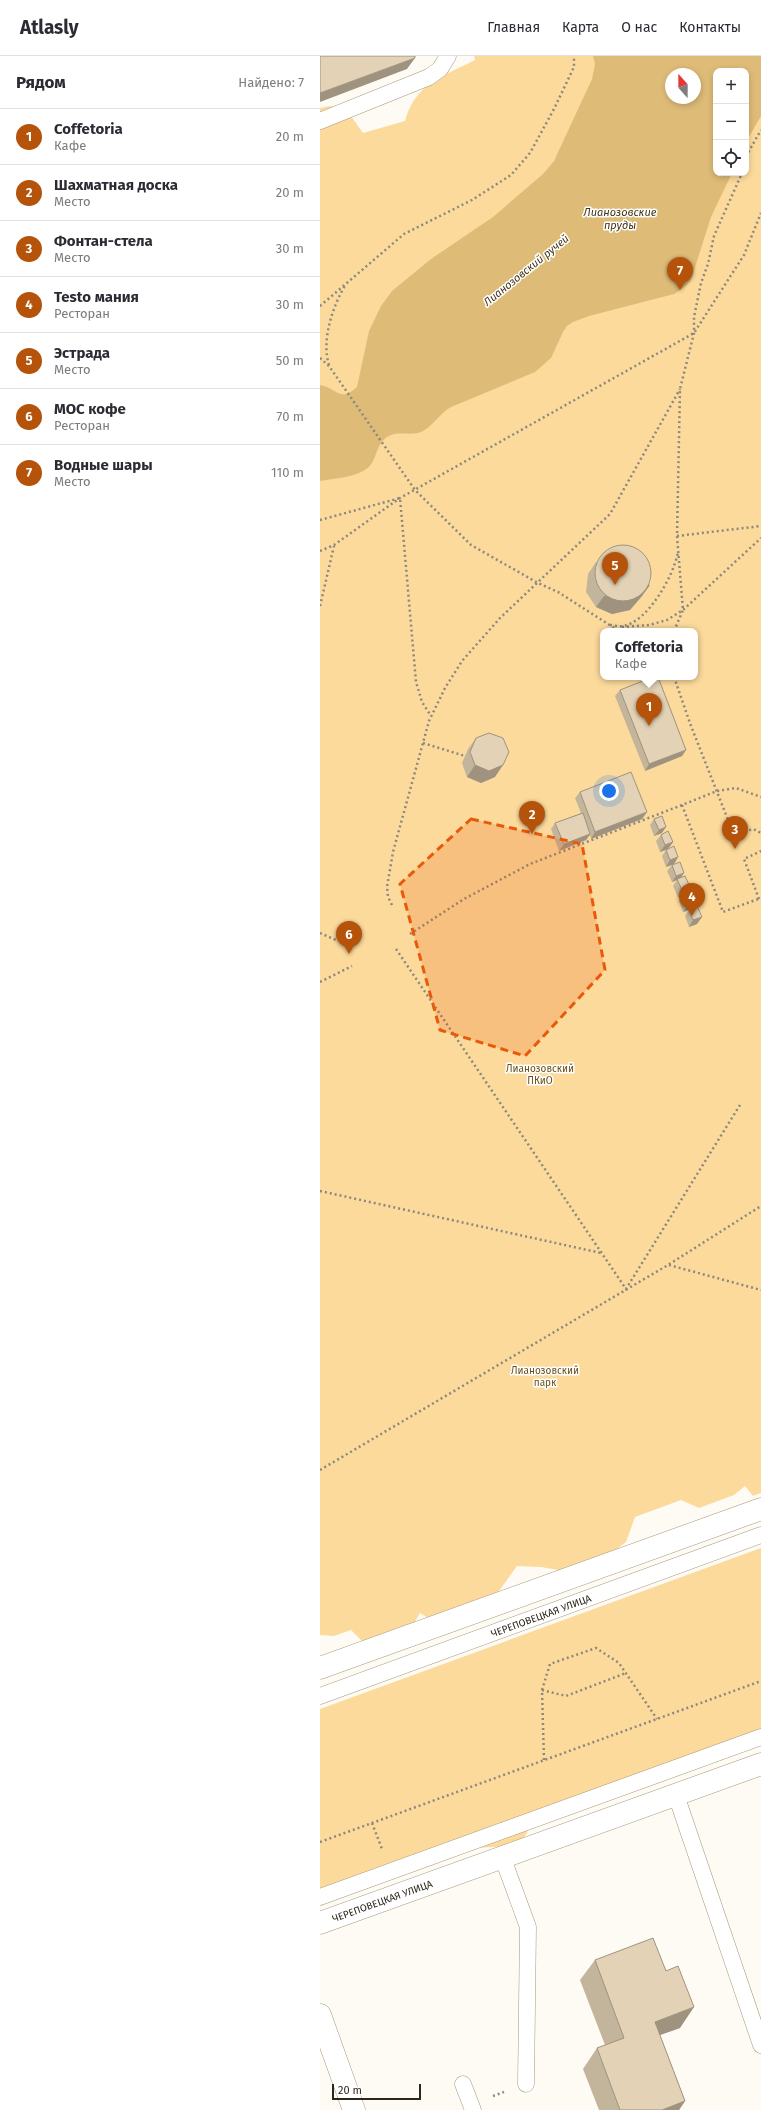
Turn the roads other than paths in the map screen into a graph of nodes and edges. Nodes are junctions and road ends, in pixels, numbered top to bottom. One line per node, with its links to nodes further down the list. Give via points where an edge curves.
1 (448, 56): 2 (lane, via 440,69 429,77)
2 (320, 121)
3 (761, 1509): 5 (main road)
4 (761, 1536): 6 (lane, ЧЕРЕПОВЕЦКАЯ УЛИЦА)
5 (320, 1668)
6 (320, 1696)
7 (761, 1738): 11 (lane)
8 (761, 1764): 9 (main road, ЧЕРЕПОВЕЦКАЯ УЛИЦА)
9 (676, 1795): 10 (main road, ЧЕРЕПОВЕЦКАЯ УЛИЦА); 14 (lane)
10 (502, 1856): 12 (main road, ЧЕРЕПОВЕЦКАЯ УЛИЦА); 16 (lane, via 528,1927)
11 (320, 1897)
12 (320, 1923)
13 (320, 2015): 17 (main road)
14 (761, 2045)
15 (463, 2084): 18 (lane)
16 (526, 2084)
17 (354, 2110)
18 (472, 2110)

